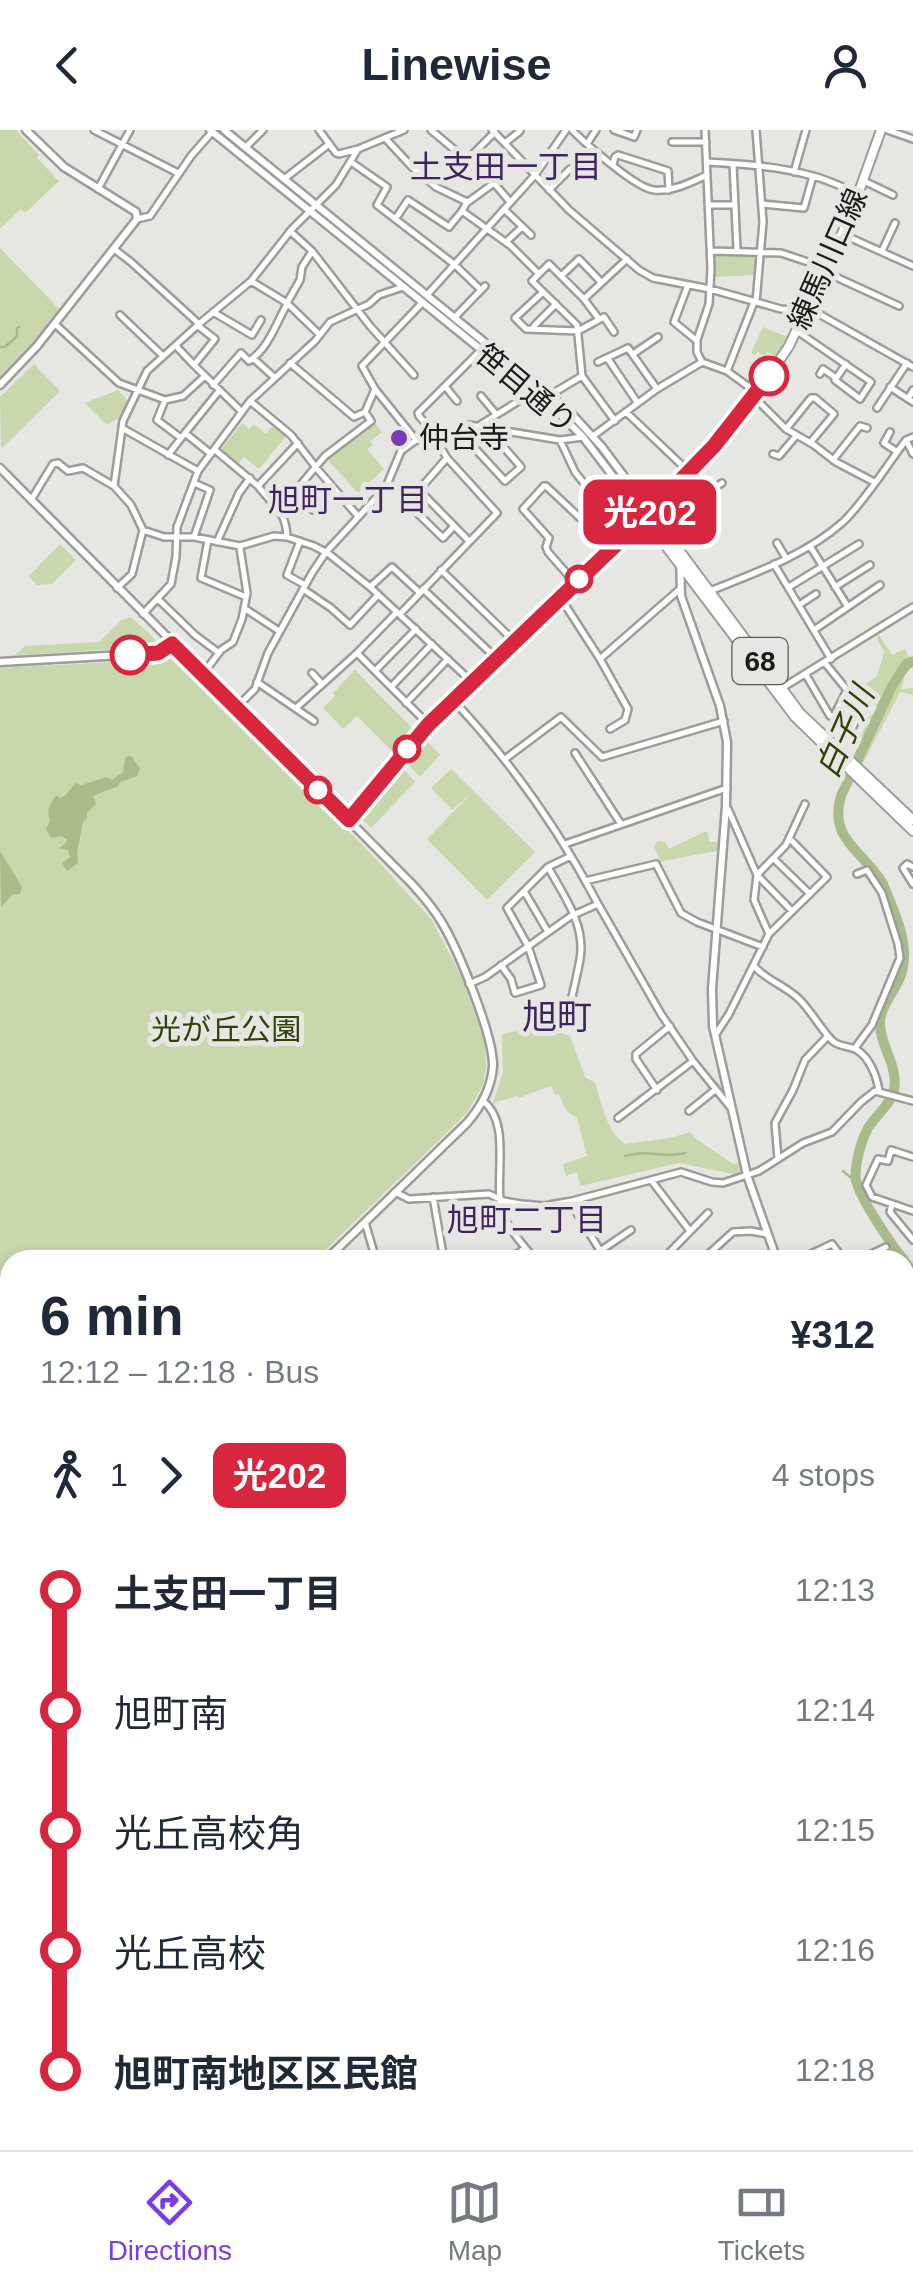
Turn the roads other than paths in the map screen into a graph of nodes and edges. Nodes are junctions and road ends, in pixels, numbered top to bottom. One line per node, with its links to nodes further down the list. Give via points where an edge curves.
1 (26, 130): 47 (street)
2 (94, 130): 27 (street)
3 (130, 130): 27 (street)
4 (224, 130): 28 (street, 笹目通り)
5 (263, 130): 28 (street)
6 (319, 130): 26 (street)
7 (404, 130): 20 (street)
8 (431, 130): 30 (street)
9 (569, 130): 25 (street); 40 (street)
10 (596, 130): 25 (street)
11 (614, 130): 12 (street, via 632,137)
12 (637, 130)
13 (705, 130): 23 (street)
14 (756, 130): 36 (street)
15 (806, 130): 38 (street)
16 (884, 130): 21 (street); 45 (main road, 練馬川口線)
17 (211, 131): 39 (street); 57 (street, 笹目通り)
18 (494, 131): 24 (street); 30 (street)
19 (520, 131): 24 (street)
20 (386, 139): 29 (street); 52 (street, via 436,188)
21 (913, 139)
22 (672, 142): 23 (street)
23 (706, 142): 33 (street)
24 (504, 143): 40 (street)
25 (588, 144): 34 (street)
26 (328, 145): 29 (street, via 339,154); 44 (street)
27 (122, 146): 39 (street); 47 (street)
28 (245, 148): 44 (street, 笹目通り)
29 (358, 149): 32 (street)
30 (467, 160): 46 (street)
31 (670, 161): 37 (street)
32 (351, 162): 57 (street); 60 (street, via 386,186 376,204)
33 (707, 162): 35 (street); 41 (street)
34 (613, 164): 37 (street, via 618,155); 49 (street, via 650,190)
35 (733, 164): 36 (street); 56 (street)
36 (758, 165): 38 (street); 54 (street)
37 (668, 171): 49 (street)
38 (794, 172): 42 (street)
39 (178, 173): 61 (street, via 150,216)
40 (534, 174): 48 (street); 53 (street)
41 (707, 174): 49 (street); 55 (street)
42 (814, 176): 50 (street); 54 (street, via 804,208)
43 (580, 178): 48 (street, via 570,169)
44 (284, 180): 57 (street, 笹目通り)
45 (864, 180): 50 (main road, 練馬川口線); 51 (street)
46 (494, 183): 52 (street); 53 (street)
47 (98, 189): 61 (street)
48 (549, 190): 75 (street)
49 (669, 190)
50 (859, 194): 66 (main road, 練馬川口線)
51 (893, 194)
52 (467, 202): 59 (street)
53 (510, 202): 58 (street)
54 (762, 204): 74 (street)
55 (709, 205): 56 (street); 73 (street)
56 (734, 205): 70 (street)
57 (312, 208): 65 (street); 84 (street, 笹目通り); 87 (street, 笹目通り)
58 (504, 208): 63 (street); 64 (street)
59 (462, 211): 60 (street, via 448,226 408,200); 64 (street)
60 (396, 218): 76 (street)
61 (137, 219): 69 (street)
62 (894, 223): 71 (street)
63 (522, 227): 67 (street); 68 (street)
64 (484, 229): 68 (street); 76 (street)
65 (290, 231): 72 (street); 81 (street)
66 (842, 234): 71 (street); 78 (main road, 練馬川口線)
67 (531, 236)
68 (506, 243): 79 (street)
69 (114, 250): 100 (street); 101 (street)
70 (737, 250): 73 (street); 74 (street)
71 (882, 250): 77 (street)
72 (312, 251): 90 (street); 93 (street)
73 (710, 251): 85 (street)
74 (760, 252): 78 (street); 89 (street)
75 (628, 259): 82 (street); 83 (street, via 653,278)
76 (454, 264): 87 (street); 97 (street, via 483,288)
77 (913, 266)
78 (825, 270): 92 (street); 94 (main road, 練馬川口線)
79 (539, 274): 80 (street, via 549,264); 86 (street, via 532,281)
80 (561, 276): 82 (street, via 579,259); 88 (street)
81 (251, 281): 90 (street); 95 (street)
82 (601, 282): 88 (street)
83 (688, 285): 85 (street); 109 (street, via 674,322)
84 (403, 287): 87 (street, 笹目通り); 93 (street)
85 (710, 288): 89 (street); 109 (street)
86 (543, 292): 91 (street); 102 (street, via 515,318)
87 (425, 299): 97 (street, 笹目通り); 111 (street); 113 (street, 笹目通り)
88 (584, 299): 98 (street)
89 (755, 302): 94 (street); 124 (street)
90 (287, 304): 107 (street); 116 (street)
91 (556, 304): 102 (street); 103 (street)
92 (898, 306)
93 (356, 309): 107 (street); 111 (street)
94 (807, 310): 104 (main road, 練馬川口線); 123 (street)
95 (213, 312): 101 (street); 106 (street)
96 (120, 316): 115 (street)
97 (455, 318): 141 (street, 笹目通り)
98 (599, 319): 103 (street); 105 (street, via 608,318)
99 (260, 320): 106 (street)
100 (55, 324): 131 (street); 136 (street, via 119,382)
101 (198, 325): 112 (street); 122 (street, via 215,339)
102 (533, 329): 103 (street)
103 (578, 330): 128 (street)
104 (797, 330): 121 (street); 142 (main road, 練馬川口線)
105 (614, 332)
106 (252, 335): 110 (street)
107 (320, 335): 120 (street)
108 (658, 337): 114 (street)
109 (697, 340): 119 (street)
110 (248, 343)
111 (385, 344): 126 (street); 137 (street, via 362,366)
112 (175, 345): 115 (street); 122 (street)
113 (481, 350): 133 (street); 140 (street, 笹目通り)
114 (633, 354): 117 (street, via 628,348); 135 (street)
115 (163, 356): 136 (street)
116 (254, 359): 129 (street); 132 (street, via 241,353)
117 (608, 359): 118 (street); 148 (street)
118 (598, 362)
119 (702, 362): 124 (street); 135 (street)
120 (290, 363): 129 (street); 151 (street, via 354,417)
121 (846, 364): 130 (street); 130 (street, via 872,382 860,399)
122 (194, 365): 127 (street)
123 (910, 365): 134 (street)
124 (727, 371): 142 (street)
125 (820, 374): 130 (street, via 823,369)
126 (414, 375)
127 (205, 376): 132 (street); 144 (street, via 183,396)
128 (582, 376): 141 (street); 154 (street)
129 (274, 378): 146 (street)
130 (836, 378)
131 (0, 385)
132 (213, 385): 139 (street)
133 (445, 386): 147 (street); 168 (street, via 418,415)
134 (890, 387): 145 (street); 149 (street)
135 (657, 388): 148 (street)
136 (138, 389): 144 (street); 156 (street)
137 (375, 389): 151 (street); 166 (street)
138 (913, 390): 145 (street)
139 (219, 391): 150 (street); 161 (street)
140 (533, 392): 153 (street); 164 (street, 笹目通り)
141 (549, 395): 162 (street, 笹目通り)
142 (755, 395): 158 (street); 181 (main road, 練馬川口線)
143 (481, 396): 153 (street)
144 (165, 400): 161 (street, via 157,420)
145 (910, 400)
146 (250, 401): 150 (street); 169 (street)
147 (457, 401)
148 (638, 402): 152 (street)
149 (877, 408)
150 (242, 412): 171 (street)
151 (364, 412): 179 (street, via 371,422)
152 (626, 412): 154 (street); 181 (street)
153 (496, 414): 155 (street)
154 (615, 421): 162 (street)
155 (482, 426): 159 (street); 159 (street, via 521,466 506,482); 167 (street)
156 (122, 428): 175 (street); 186 (street)
157 (867, 428): 177 (street, via 860,426)
158 (786, 429): 163 (street); 170 (street, via 814,398 834,414)
159 (458, 430): 168 (street)
160 (890, 432): 172 (street, via 884,443)
161 (183, 436): 171 (street); 175 (street)
162 (593, 436): 195 (street, 笹目通り)
163 (796, 436): 170 (street); 173 (street)
164 (583, 437): 167 (street); 195 (street, 笹目通り)
165 (909, 438): 172 (street); 174 (street)
166 (416, 440): 168 (street); 196 (street, via 401,451 386,487)
167 (560, 440): 200 (street, via 576,472)
168 (439, 441): 176 (street)
169 (298, 443): 179 (street); 187 (street)
170 (810, 443): 177 (street)
171 (213, 452): 180 (street); 182 (street)
172 (897, 452): 183 (street)
173 (773, 454)
174 (913, 454)
175 (168, 455): 180 (street)
176 (447, 458): 188 (street); 205 (street, via 496,512)
177 (833, 460): 183 (street)
178 (0, 468): 191 (street)
179 (316, 468): 189 (street); 196 (street)
180 (198, 471): 184 (street)
181 (689, 472): 190 (main road, 練馬川口線)
182 (250, 478): 187 (street); 207 (street)
183 (874, 482): 211 (street, via 844,520)
184 (192, 483): 201 (street); 202 (street, via 210,490)
185 (722, 483): 192 (street, via 683,508)
186 (114, 486): 191 (street, via 82,468 54,464); 198 (street)
187 (258, 486): 193 (street)
188 (418, 490): 197 (street); 197 (street, via 409,504 443,538)
189 (295, 492): 193 (street); 194 (street)
190 (668, 493): 192 (street); 195 (main road, 練馬川口線)
191 (31, 500): 226 (street)
192 (672, 505): 199 (street)
193 (280, 509): 203 (street)
194 (313, 510)
195 (647, 514): 199 (main road, 笹目通り / 68); 200 (street); 216 (main road, 笹目通り / 68)
196 (358, 516): 214 (street)
197 (454, 526): 205 (street)
198 (143, 530): 201 (street); 226 (street, via 132,574)
199 (665, 531): 213 (main road, 笹目通り / 68)
200 (626, 535): 212 (street)
201 (176, 536): 202 (street); 235 (street, via 171,584)
202 (194, 537): 204 (street)
203 (287, 537): 206 (street); 210 (street)
204 (208, 540): 207 (street); 233 (street, via 201,578)
205 (468, 540): 220 (street)
206 (300, 541): 214 (street); 224 (street, via 287,576)
207 (217, 542): 210 (street)
208 (777, 542): 215 (street)
209 (859, 544): 219 (street)
210 (240, 546): 233 (street)
211 (810, 546): 215 (street); 219 (street)
212 (612, 548): 221 (street); 221 (street, via 544,486 523,509)
213 (680, 551): 216 (street); 230 (main road, 笹目通り / 68)
214 (326, 552): 224 (street); 227 (street)
215 (786, 558): 217 (street)
216 (680, 564): 228 (street); 230 (main road, 笹目通り / 68)
217 (774, 564): 225 (street); 230 (street)
218 (870, 565): 223 (street)
219 (823, 566): 223 (street); 225 (street)
220 (441, 570): 229 (street); 245 (street)
221 (576, 583): 234 (street)
222 (880, 585): 237 (street)
223 (835, 586): 237 (street)
224 (304, 587): 232 (street, via 350,625); 244 (street)
225 (788, 587): 236 (street)
226 (118, 588): 241 (street)
227 (370, 588): 229 (street, via 392,567); 232 (street)
228 (680, 589): 252 (street); 272 (street)
229 (422, 591): 240 (street); 250 (street)
230 (705, 592): 263 (main road, 笹目通り / 68)
231 (816, 594): 236 (street)
232 (378, 595): 240 (street)
233 (246, 597): 238 (street)
234 (560, 597): 245 (street); 252 (street)
235 (158, 599): 241 (street); 249 (street)
236 (798, 605): 243 (street)
237 (848, 607): 243 (street)
238 (244, 608): 244 (street); 249 (street, via 233,642)
239 (913, 608): 253 (street)
240 (398, 613): 242 (street); 248 (street)
241 (143, 614): 246 (street)
242 (416, 629): 247 (street); 255 (street)
243 (814, 630): 253 (street)
244 (280, 632): 259 (street)
245 (514, 641): 250 (street)
246 (172, 644): 254 (street, via 158,653); 257 (street)
247 (432, 644): 251 (street); 262 (street)
248 (357, 652): 255 (street); 261 (street)
249 (218, 654): 257 (street)
250 (496, 658): 260 (street)
251 (448, 659): 260 (street); 265 (street)
252 (600, 659): 274 (street, via 628,709 625,720)
253 (828, 661): 258 (street); 266 (street, via 847,690)
254 (0, 662)
255 (375, 671): 262 (street)
256 (312, 673): 261 (street)
257 (203, 674): 268 (street)
258 (805, 674): 263 (street); 266 (street, via 830,716)
259 (257, 682): 268 (street); 269 (street)
260 (472, 682): 264 (street)
261 (322, 684): 269 (street)
262 (391, 687): 265 (street)
263 (778, 690): 278 (main road, 笹目通り / 68)
264 (453, 700): 273 (street); 277 (street)
265 (406, 702): 273 (street)
266 (839, 707): 270 (street)
267 (862, 707): 270 (street)
268 (236, 708): 282 (street)
269 (296, 708): 271 (street)
270 (858, 715): 275 (street)
271 (314, 720)
272 (724, 721): 277 (street, via 602,758 561,717); 279 (street)
273 (428, 725): 282 (street)
274 (610, 729)
275 (850, 732)
276 (575, 754): 284 (street)
277 (506, 760): 287 (street)
278 (866, 781): 283 (main road, 笹目通り / 68); 285 (main road, 笹目通り / 68)
279 (727, 788): 281 (street); 284 (street)
280 (804, 804): 286 (street)
281 (726, 806): 293 (street); 301 (street)
282 (349, 820): 308 (street, via 436,912)
283 (913, 820)
284 (621, 824): 287 (street)
285 (913, 831)
286 (789, 838): 289 (street); 297 (street, via 827,876)
287 (565, 844): 288 (street)
288 (571, 856): 291 (street); 294 (street)
289 (774, 858): 293 (street); 297 (street)
290 (913, 866): 295 (street, via 903,868)
291 (548, 868): 296 (street); 300 (street)
292 (857, 874): 313 (street, via 867,870 878,885 900,958)
293 (757, 875): 299 (street); 303 (street, via 754,900)
294 (585, 880): 298 (street); 301 (street, via 656,864 681,913)
295 (913, 884)
296 (524, 890): 302 (street); 304 (street, via 507,908)
297 (810, 894): 299 (street)
298 (598, 904): 300 (street); 310 (street)
299 (792, 911): 303 (street)
300 (574, 914): 302 (street); 309 (street, via 581,954)
301 (716, 928): 305 (street); 311 (street)
302 (548, 932): 304 (street)
303 (769, 934): 305 (street)
304 (528, 946): 306 (street); 306 (street, via 540,985 515,992)
305 (763, 947): 307 (street)
306 (501, 965): 308 (street)
307 (754, 966): 311 (street); 312 (street, via 794,994)
308 (469, 984): 319 (street, via 492,1049)
309 (568, 1015)
310 (670, 1026): 314 (street); 315 (street, via 636,1054)
311 (714, 1034): 320 (street)
312 (828, 1036): 313 (street); 324 (street, via 805,1060 775,1123)
313 (855, 1048): 317 (street)
314 (693, 1060): 315 (street); 316 (street)
315 (657, 1090): 322 (street)
316 (716, 1090): 320 (street); 321 (street)
317 (879, 1091): 318 (street); 324 (street, via 837,1128)
318 (913, 1100)
319 (483, 1101): 327 (street); 329 (street, via 492,1110 501,1152)
320 (732, 1108): 325 (street)
321 (689, 1111)
322 (618, 1118)
323 (913, 1157): 331 (street, via 891,1150 871,1173 866,1185 872,1197)
324 (778, 1160): 325 (street)
325 (747, 1175): 326 (street, via 723,1183 680,1172); 337 (street)
326 (652, 1180): 330 (street); 336 (street)
327 (395, 1192): 328 (street, via 406,1199); 334 (street)
328 (433, 1197): 329 (street); 343 (street)
329 (499, 1197): 330 (street, via 533,1206); 340 (street, via 504,1219)
330 (570, 1202): 345 (street)
331 (892, 1204): 332 (street); 338 (street, via 890,1212)
332 (913, 1210)
333 (708, 1213): 336 (street)
334 (365, 1222): 341 (street); 342 (street)
335 (631, 1230): 346 (street)
336 (690, 1231): 347 (street)
337 (767, 1234): 348 (street, via 737,1230); 349 (street)
338 (913, 1240)
339 (886, 1247): 350 (street)
340 (526, 1248): 344 (street)
341 (337, 1250)
342 (373, 1250)
343 (442, 1250)
344 (523, 1250)
345 (599, 1250)
346 (601, 1250)
347 (672, 1250)
348 (718, 1250)
349 (773, 1250)
350 (880, 1250)

